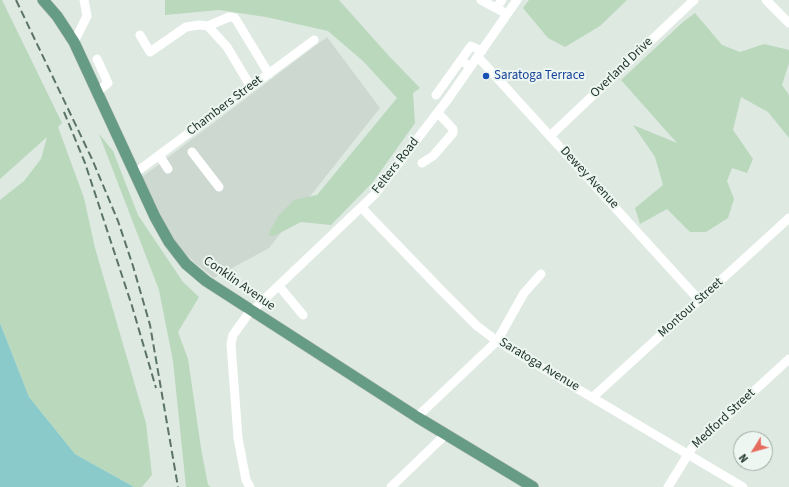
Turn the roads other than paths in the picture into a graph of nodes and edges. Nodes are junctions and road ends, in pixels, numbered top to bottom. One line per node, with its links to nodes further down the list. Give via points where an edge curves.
1 (43, 0): 14 (main road, Conklin Avenue)
2 (84, 0): 14 (street, via 87,16)
3 (481, 0): 8 (street)
4 (502, 0): 8 (street)
5 (517, 0): 9 (street, Felters Road)
6 (694, 0): 24 (street, Overland Drive)
7 (766, 0): 10 (street)
8 (496, 8): 9 (street)
9 (507, 14): 15 (street, Felters Road)
10 (789, 23)
11 (208, 26): 12 (street, via 186,27 150,52); 19 (street, via 229,17 235,18); 20 (street, via 227,47)
12 (140, 35)
13 (314, 40): 19 (street, Chambers Street)
14 (74, 42): 21 (main road, Conklin Avenue)
15 (480, 54): 17 (street, via 472,46); 18 (street, Felters Road); 24 (street, Dewey Avenue)
16 (97, 59): 21 (street, via 108,83)
17 (461, 60): 18 (street); 22 (street)
18 (470, 67): 23 (street, Felters Road)
19 (269, 74): 20 (street, Chambers Street)
20 (251, 87): 26 (street, Chambers Street)
21 (97, 92): 29 (main road, Conklin Avenue)
22 (436, 95)
23 (438, 113): 27 (street, via 453,129 453,133 433,156); 31 (street, Felters Road)
24 (550, 136): 35 (street, Dewey Avenue)
25 (192, 152): 30 (street)
26 (159, 155): 28 (street); 29 (street, Chambers Street)
27 (422, 163)
28 (168, 169)
29 (135, 173): 36 (main road, Conklin Avenue, via 155,217 179,256 206,281)
30 (219, 187)
31 (362, 208): 34 (street, Felters Road); 38 (street, Saratoga Avenue, via 477,326)
32 (789, 218): 35 (street, Montour Street)
33 (541, 274): 38 (street, via 524,293)
34 (279, 286): 36 (street, Felters Road); 37 (street)
35 (699, 300): 40 (street, Montour Street)
36 (251, 310): 41 (main road, Conklin Avenue); 44 (street, Felters Road, via 232,335 231,344 238,438 246,480)
37 (303, 315)
38 (497, 341): 40 (street, Saratoga Avenue); 41 (street)
39 (789, 359): 43 (street, Medford Street)
40 (593, 397): 43 (street, Saratoga Avenue)
41 (417, 417): 42 (main road, Conklin Avenue)
42 (445, 435): 45 (street); 46 (main road, Conklin Avenue)
43 (687, 454): 47 (street, Medford Street); 48 (street, Saratoga Avenue)
44 (250, 487)
45 (391, 487)
46 (533, 487)
47 (668, 487)
48 (743, 487)

